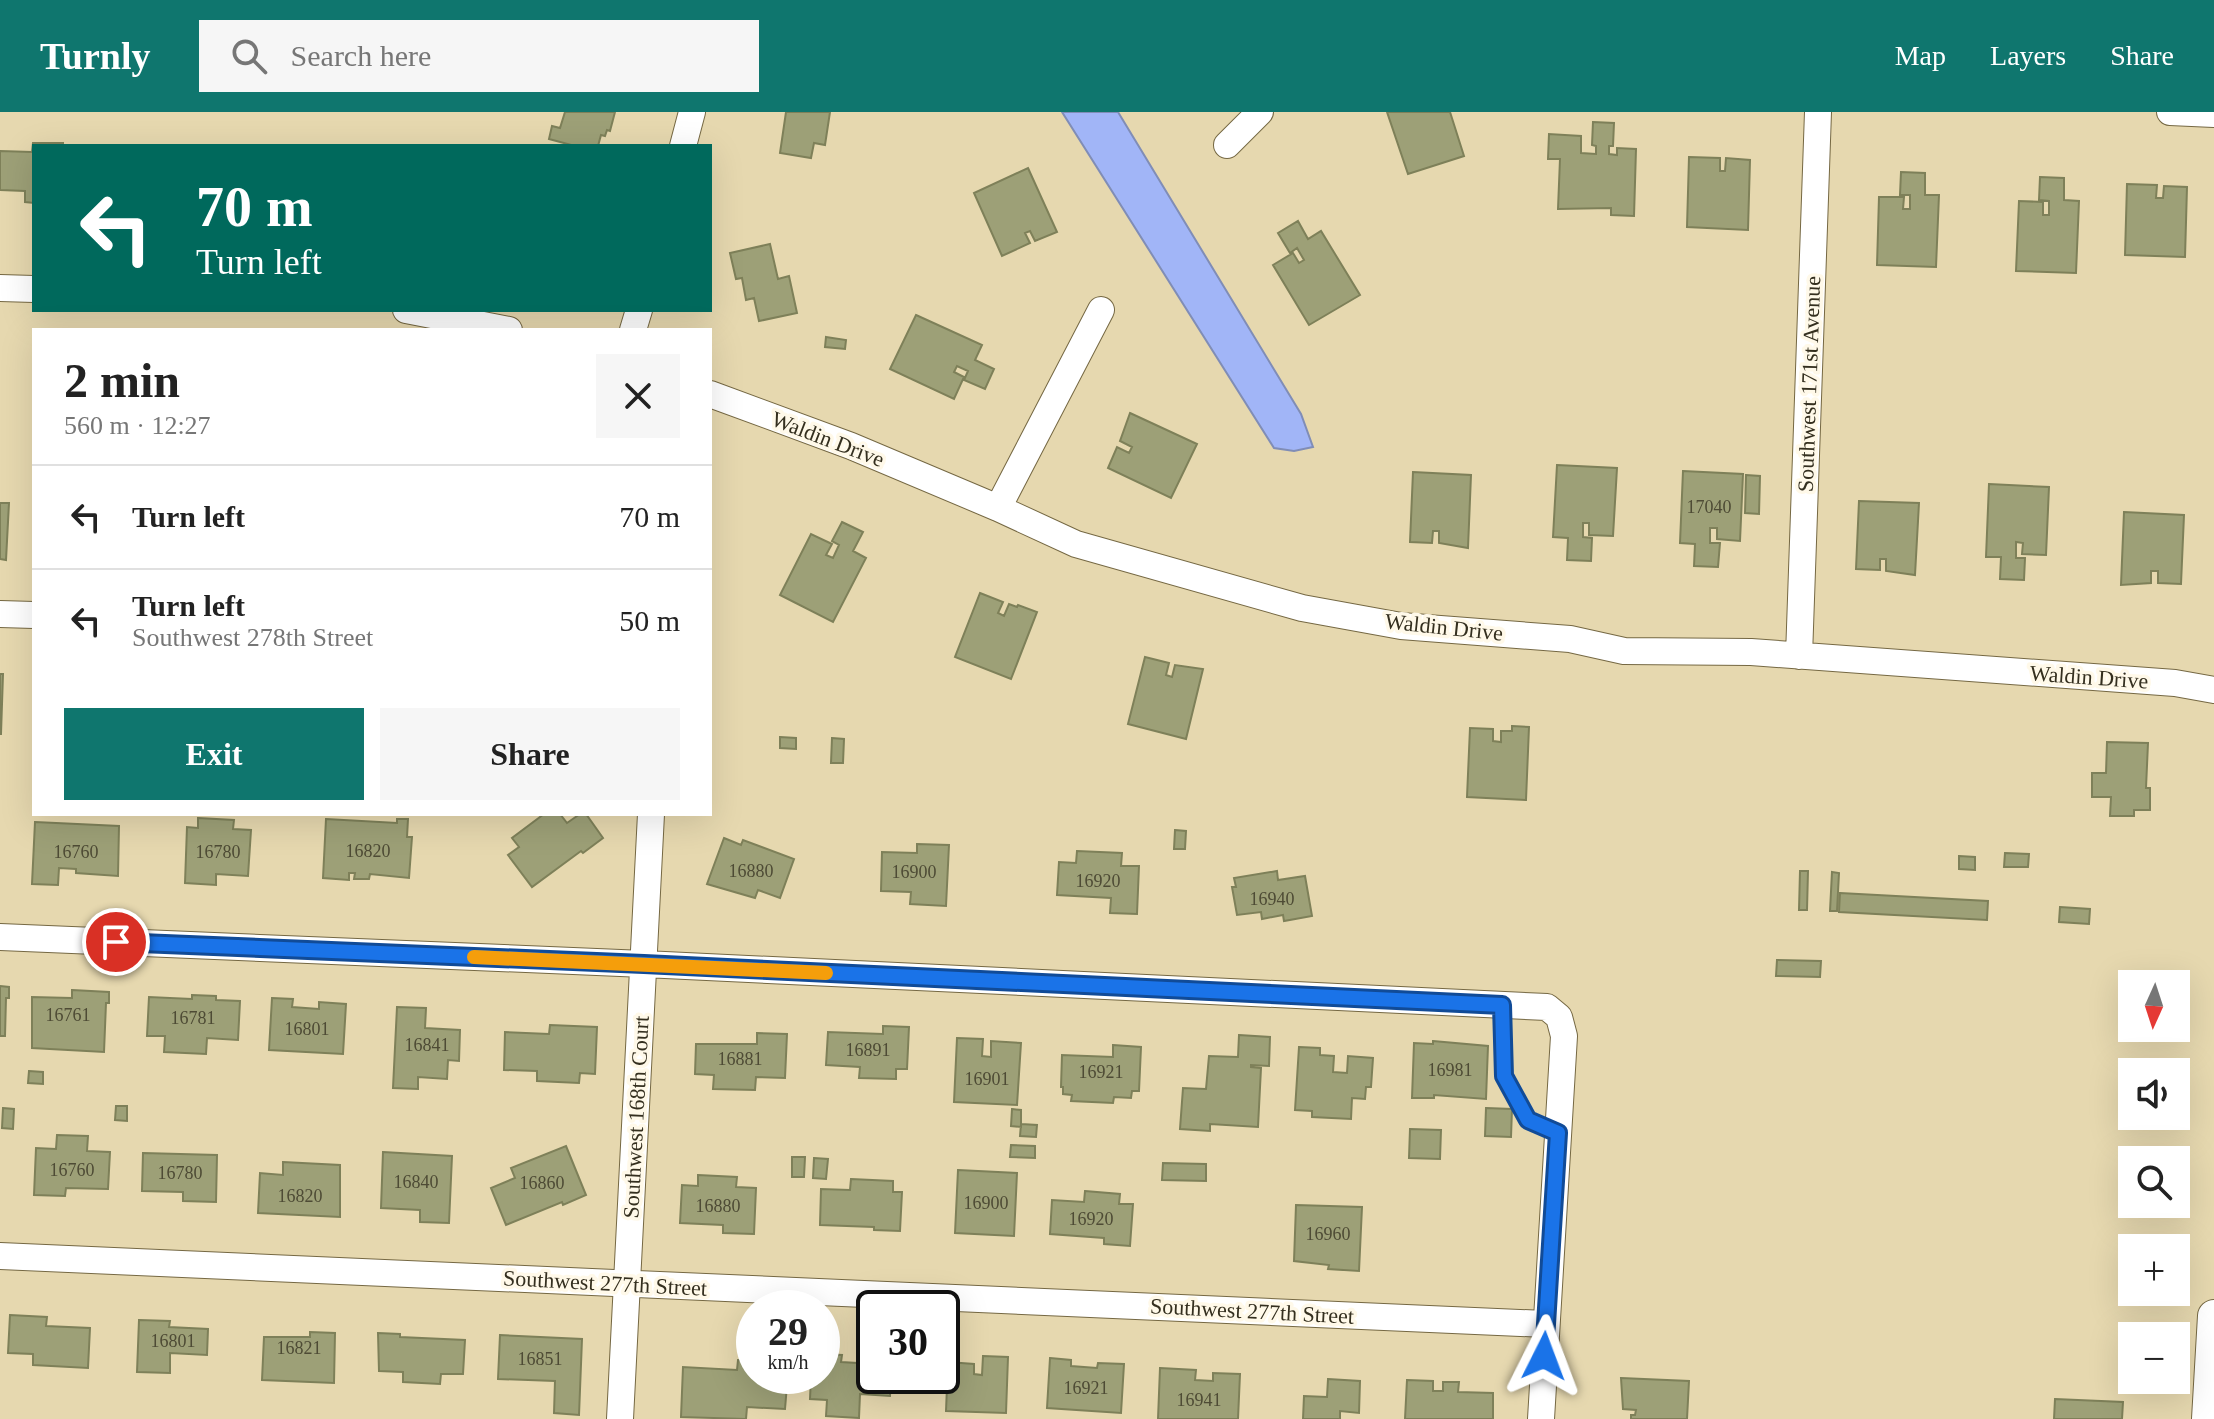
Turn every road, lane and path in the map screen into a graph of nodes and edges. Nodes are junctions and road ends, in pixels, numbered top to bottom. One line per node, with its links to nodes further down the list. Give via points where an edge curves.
1 (692, 112): 6 (street)
2 (1260, 112): 7 (street)
3 (1818, 112): 17 (street, Southwest 171st Avenue)
4 (2170, 112): 5 (street)
5 (2214, 114)
6 (684, 144)
7 (1227, 145)
8 (0, 288): 9 (street)
9 (32, 289)
10 (1101, 310): 14 (street)
11 (416, 312): 12 (street)
12 (499, 328)
13 (712, 395): 14 (street, Waldin Drive)
14 (998, 508): 17 (street, Waldin Drive, via 1076,544 1302,608 1401,626 1570,639 1624,651)
15 (0, 614): 16 (street)
16 (32, 615)
17 (1799, 656): 18 (street, Waldin Drive)
18 (2214, 690)
19 (651, 816): 21 (street, Southwest 168th Court)
20 (0, 937): 21 (street)
21 (644, 964): 22 (street); 25 (street, Southwest 168th Court)
22 (1502, 1005): 23 (lane, via 1504,1076 1528,1120); 23 (street, via 1547,1007 1559,1017 1564,1036)
23 (1558, 1133): 27 (street)
24 (0, 1256): 25 (street, Southwest 277th Street)
25 (627, 1283): 27 (street, Southwest 277th Street); 28 (street, Southwest 168th Court)
26 (2214, 1316): 30 (street)
27 (1545, 1324): 29 (street)
28 (620, 1419)
29 (1541, 1419)
30 (2208, 1419)

